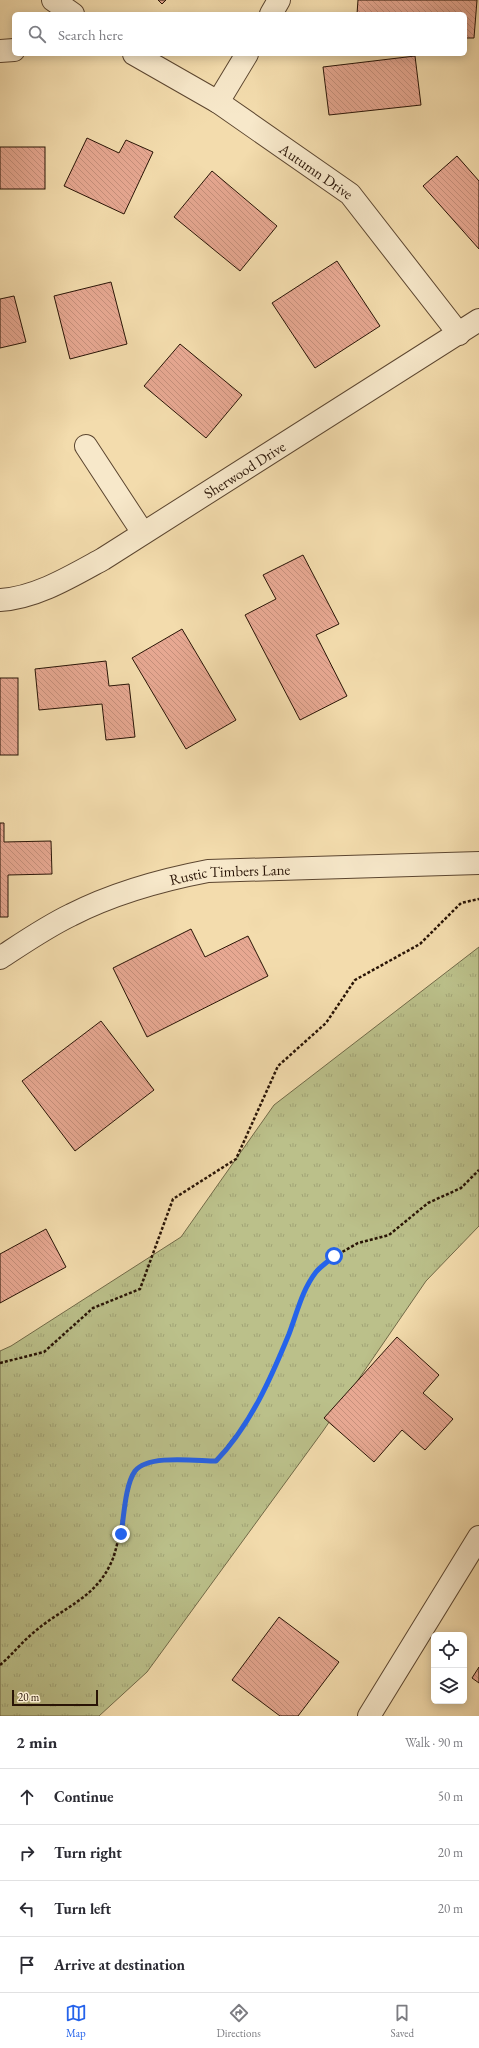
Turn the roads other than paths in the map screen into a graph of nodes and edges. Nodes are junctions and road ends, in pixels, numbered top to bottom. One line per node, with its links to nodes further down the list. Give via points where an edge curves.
1 (53, 0): 3 (street)
2 (279, 0): 4 (street)
3 (70, 12)
4 (272, 12)
5 (12, 50): 6 (street)
6 (0, 51)
7 (138, 56): 9 (street, Autumn Drive)
8 (246, 56): 9 (street)
9 (218, 102): 11 (street, Autumn Drive, via 350,194)
10 (479, 320): 11 (street, Sherwood Drive)
11 (459, 334): 13 (street, Sherwood Drive, via 309,426)
12 (86, 446): 13 (street)
13 (143, 533): 14 (street, Sherwood Drive, via 103,559 66,578 15,599)
14 (0, 600)
15 (479, 863): 16 (street, Rustic Timbers Lane, via 208,871 171,878 121,894 70,915)
16 (0, 958)
17 (479, 1537): 18 (street)
18 (369, 1716)

